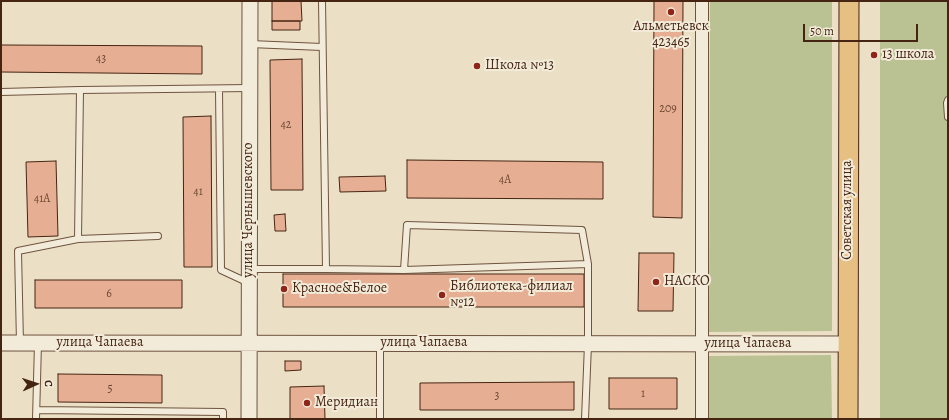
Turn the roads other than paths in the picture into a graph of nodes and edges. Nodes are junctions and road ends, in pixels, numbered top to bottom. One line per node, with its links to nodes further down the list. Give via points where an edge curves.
1 (250, 1): 5 (street, улица Чернышевского)
2 (322, 1): 6 (lane)
3 (702, 1): 25 (street)
4 (849, 1): 26 (main road, Советская улица)
5 (249, 44): 6 (lane); 7 (street, улица Чернышевского)
6 (322, 47): 16 (lane)
7 (250, 88): 8 (lane); 18 (street, улица Чернышевского)
8 (220, 89): 9 (lane); 18 (lane, via 221,270)
9 (80, 90): 10 (lane); 14 (lane)
10 (1, 92)
11 (948, 100): 12 (lane)
12 (948, 118)
13 (158, 236): 14 (lane)
14 (78, 239): 20 (lane, via 18,251)
15 (588, 264): 17 (lane); 17 (lane, via 582,230 407,225); 24 (lane)
16 (326, 269): 17 (lane); 18 (lane)
17 (404, 270)
18 (249, 276): 22 (street, улица Чернышевского)
19 (1, 343): 20 (street, улица Чапаева)
20 (20, 343): 21 (street, улица Чапаева)
21 (38, 343): 22 (street, улица Чапаева); 27 (lane)
22 (249, 343): 23 (street, улица Чапаева); 30 (street, улица Чернышевского)
23 (380, 343): 24 (street, улица Чапаева); 31 (lane)
24 (588, 344): 25 (street, улица Чапаева); 32 (lane)
25 (703, 344): 26 (street, улица Чапаева); 33 (street)
26 (848, 344): 34 (main road, Советская улица)
27 (36, 410): 28 (lane); 29 (lane, via 223,412)
28 (36, 419)
29 (223, 419)
30 (249, 419)
31 (380, 419)
32 (585, 419)
33 (702, 419)
34 (848, 419)

